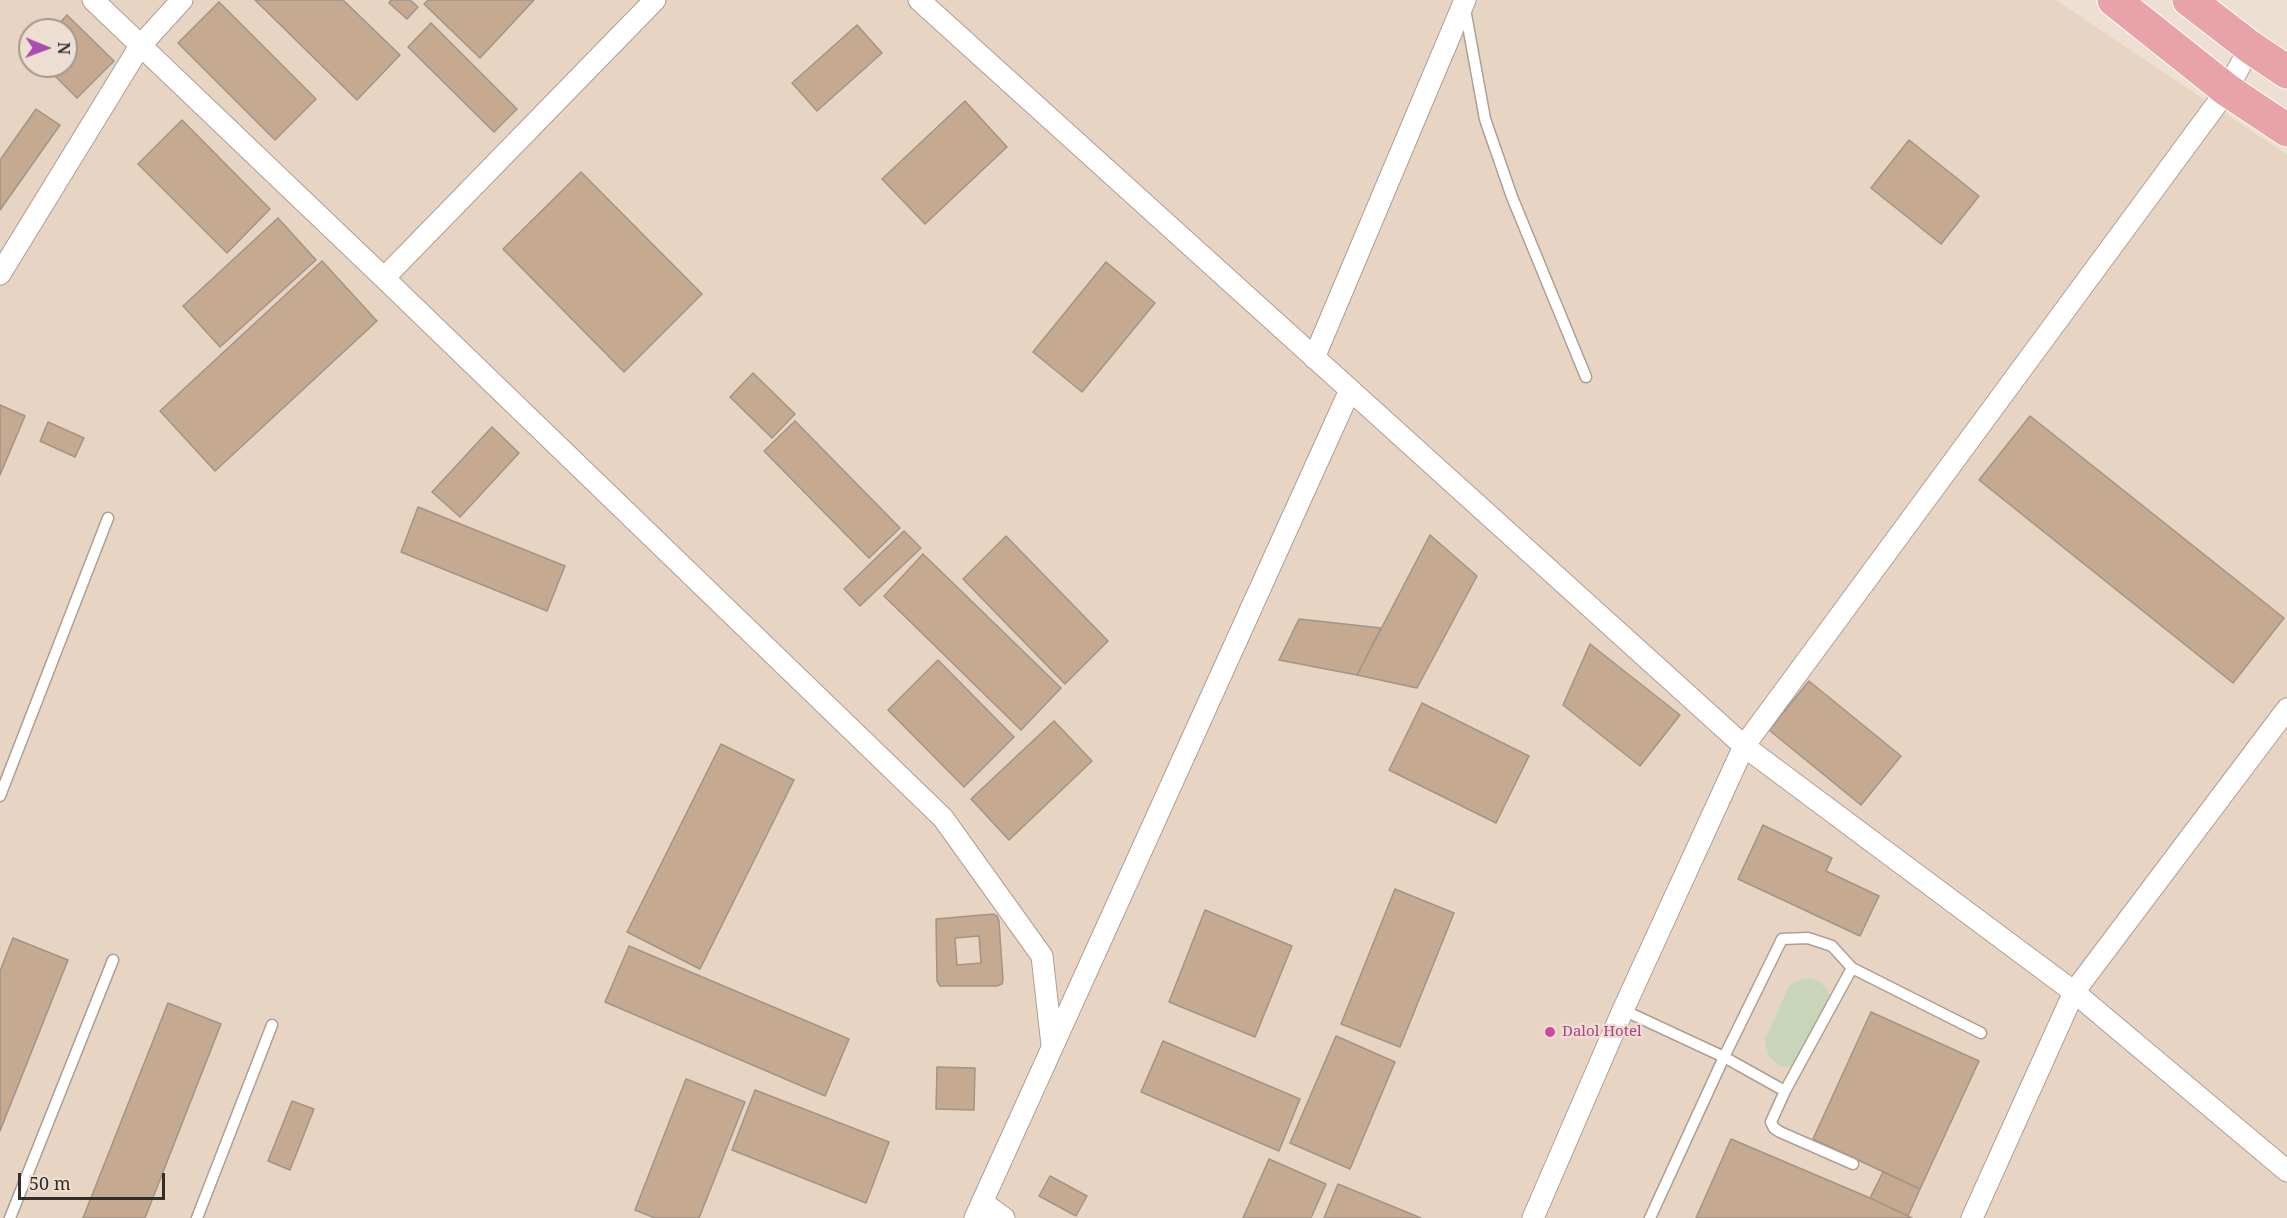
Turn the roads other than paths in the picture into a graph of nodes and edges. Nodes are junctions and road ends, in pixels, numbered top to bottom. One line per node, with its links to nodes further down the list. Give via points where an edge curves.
1 (93, 0): 8 (street)
2 (182, 0): 8 (street)
3 (655, 0): 14 (street)
4 (919, 0): 15 (street)
5 (2114, 0): 11 (highway)
6 (2189, 0): 9 (highway)
7 (1465, 1): 15 (street); 16 (lane, via 1485,119 1512,197)
8 (140, 46): 13 (street); 14 (street)
9 (2250, 47): 10 (highway); 11 (street)
10 (2287, 72)
11 (2227, 90): 12 (highway); 20 (street)
12 (2287, 130)
13 (0, 274)
14 (384, 278): 28 (street, via 943,818 1042,956)
15 (1314, 358): 17 (street)
16 (1586, 377)
17 (1350, 390): 20 (street); 28 (street)
18 (108, 518): 21 (lane)
19 (2287, 709): 24 (street)
20 (1744, 746): 24 (street); 25 (street)
21 (0, 796)
22 (113, 960): 34 (lane)
23 (1852, 968): 27 (lane); 29 (lane, via 1832,946 1808,938 1782,939); 30 (lane)
24 (2074, 992): 32 (street); 39 (street)
25 (1623, 1010): 29 (lane); 37 (street)
26 (272, 1025): 35 (lane)
27 (1981, 1033)
28 (1052, 1046): 33 (street)
29 (1725, 1057): 30 (lane); 38 (lane)
30 (1785, 1091): 31 (lane, via 1771,1122 1774,1128)
31 (1853, 1164)
32 (2287, 1171)
33 (978, 1210): 36 (street)
34 (10, 1218)
35 (197, 1218)
36 (1004, 1218)
37 (1533, 1218)
38 (1650, 1218)
39 (1972, 1218)

